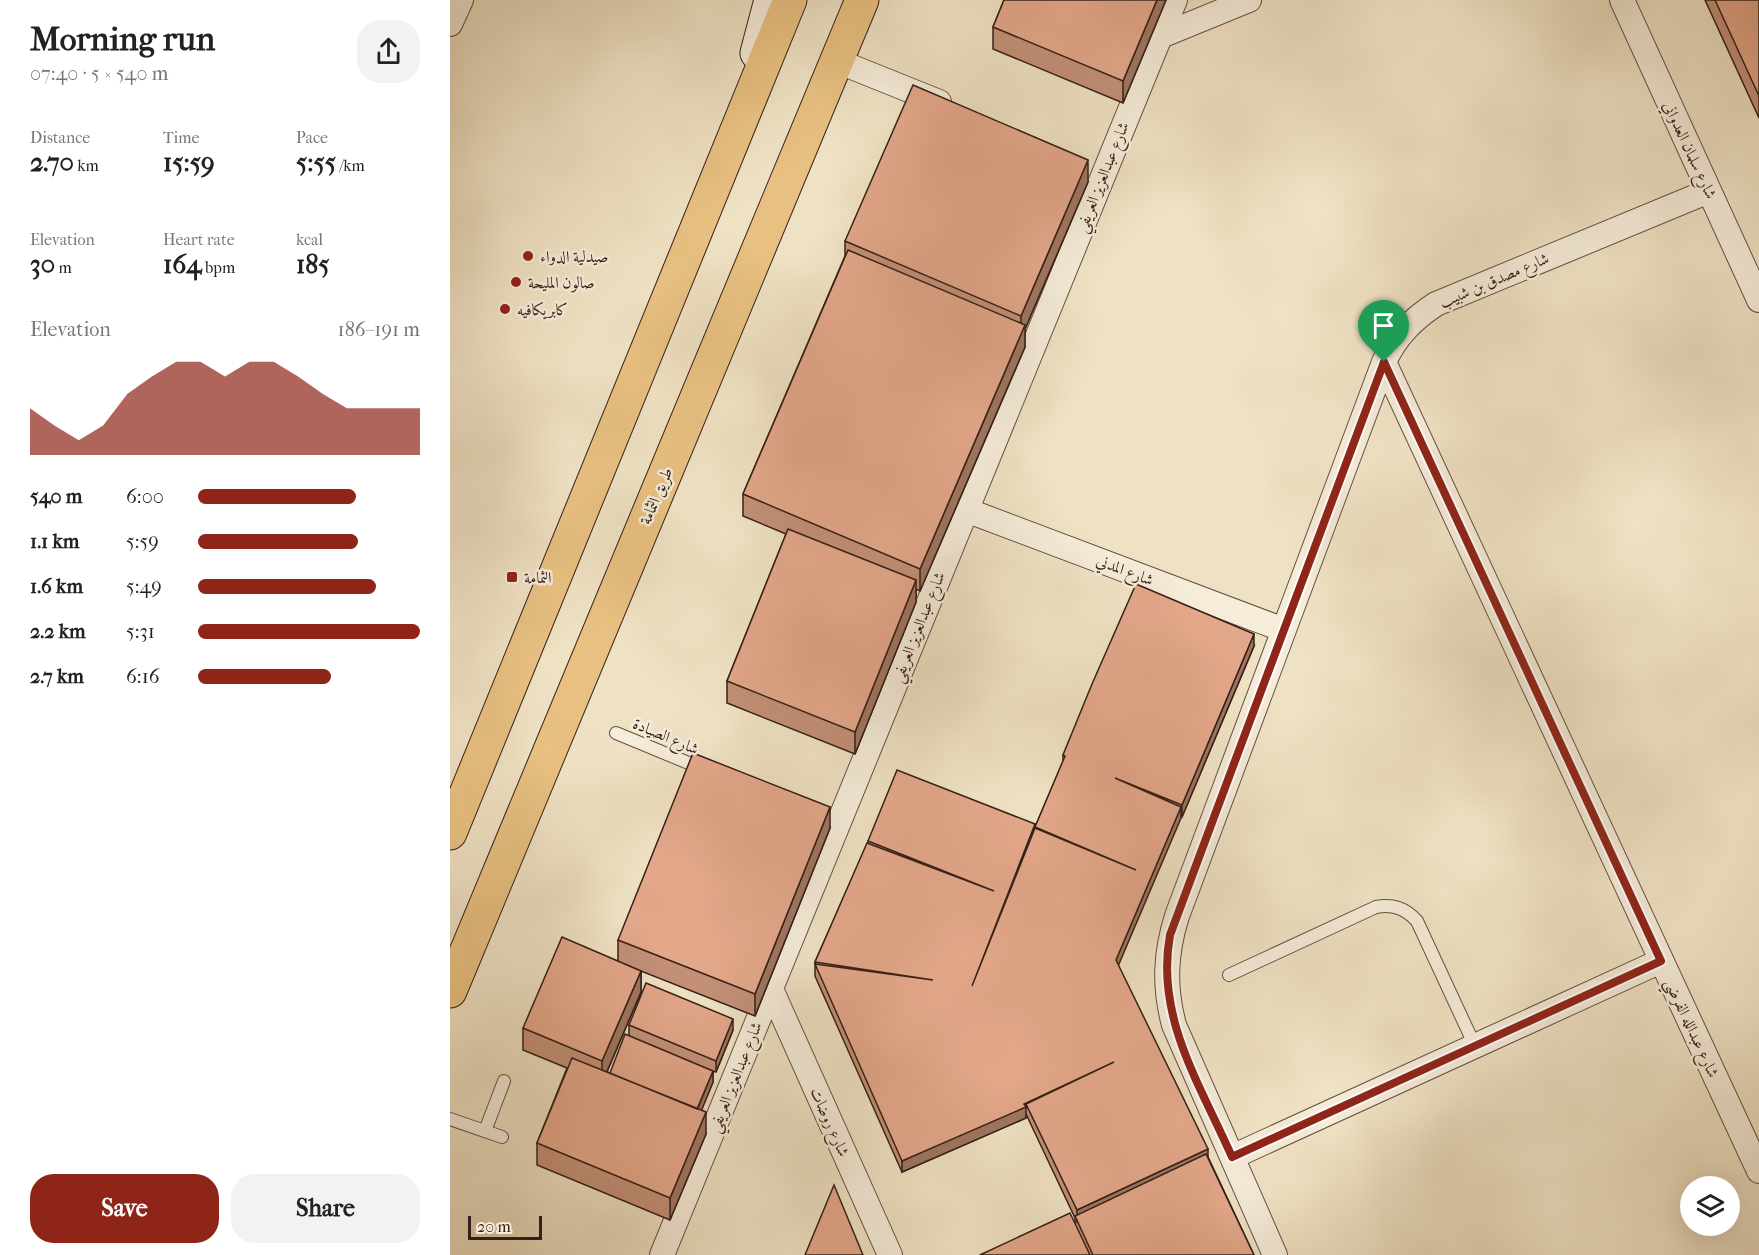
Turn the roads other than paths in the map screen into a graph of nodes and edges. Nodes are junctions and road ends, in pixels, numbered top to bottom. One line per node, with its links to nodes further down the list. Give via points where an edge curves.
1 (461, 0): 8 (street)
2 (771, 0): 12 (street)
3 (790, 0): 12 (main road)
4 (862, 0): 10 (main road, طريق الثمامة)
5 (1176, 0): 9 (street, شارع عبدالعزيز العريفي)
6 (1250, 0): 9 (street)
7 (1622, 0): 15 (street, شارع سلمان العدواني)
8 (450, 24)
9 (1161, 36): 14 (street, شارع عبدالعزيز العريفي)
10 (837, 62): 11 (street); 26 (main road, طريق الثمامة)
11 (961, 111)
12 (735, 135): 22 (main road)
13 (1083, 160): 14 (street)
14 (1105, 169): 18 (street, شارع عبدالعزيز العريفي)
15 (1709, 191): 16 (street, شارع سلمان العدواني); 17 (street, شارع مصدق بن شبيب, via 1436,304 1398,336)
16 (1759, 300)
17 (1384, 362): 19 (street, شارع مصدق بن شبيب); 23 (street, شارع عبدالله الفرضي)
18 (966, 510): 19 (street, شارع المدني); 25 (street, شارع عبدالعزيز العريفي, via 831,824)
19 (1284, 630): 32 (street, شارع مصدق بن شبيب, via 1177,916 1167,956 1168,1001 1174,1025)
20 (616, 733): 21 (lane, شارع الصيادة)
21 (715, 775)
22 (450, 833)
23 (1661, 961): 27 (street); 33 (street, شارع عبدالله الفرضي)
24 (1229, 975): 27 (lane, via 1376,907 1394,906 1417,921)
25 (771, 989): 34 (street, شارع عبدالعزيز العريفي); 35 (street, شارع روضات)
26 (450, 991)
27 (1475, 1046): 32 (street)
28 (504, 1081): 30 (lane)
29 (450, 1119): 30 (lane)
30 (485, 1131): 31 (lane)
31 (502, 1137)
32 (1232, 1157): 36 (street, شارع مصدق بن شبيب)
33 (1759, 1171)
34 (662, 1255)
35 (890, 1255)
36 (1275, 1255)

